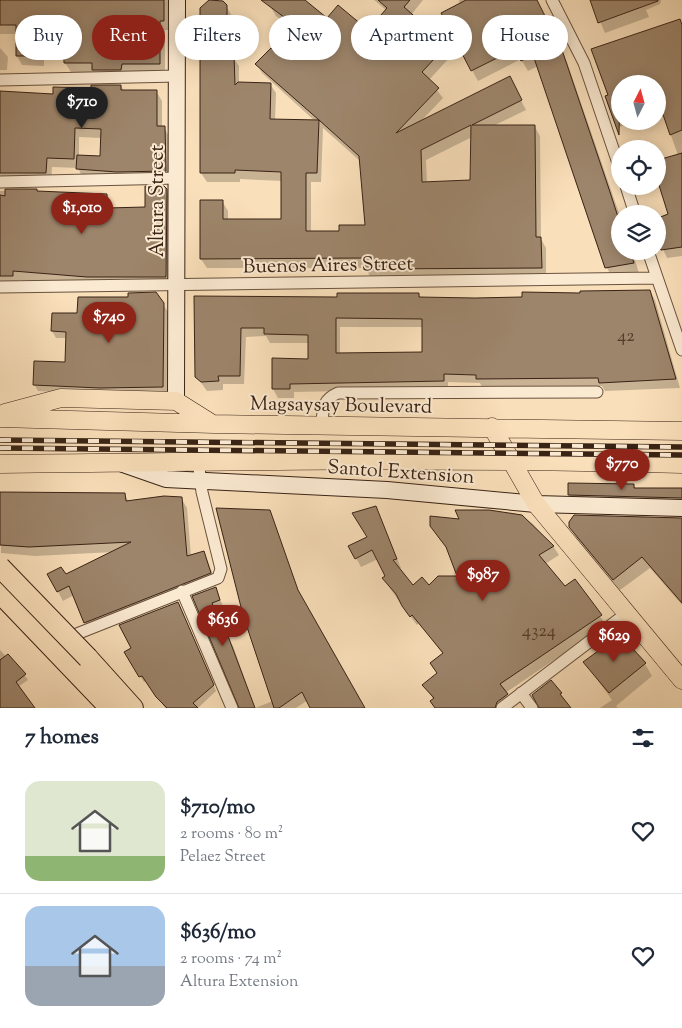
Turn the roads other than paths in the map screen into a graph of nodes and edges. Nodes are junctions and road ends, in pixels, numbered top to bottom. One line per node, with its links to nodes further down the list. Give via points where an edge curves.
1 (177, 0): 3 (street, Altura Street)
2 (552, 0): 5 (street, via 584,63)
3 (177, 76): 4 (street); 6 (street, Altura Street)
4 (0, 80)
5 (611, 142)
6 (177, 178): 7 (street); 10 (street, Altura Street)
7 (0, 182)
8 (651, 260): 9 (street)
9 (657, 278): 10 (street, Buenos Aires Street); 12 (street)
10 (176, 285): 11 (street, Buenos Aires Street); 14 (street, Altura Street)
11 (0, 287)
12 (682, 350)
13 (596, 392): 18 (street, via 338,393 323,405)
14 (176, 402): 15 (main road, via 62,398); 17 (main road)
15 (0, 414)
16 (0, 418): 17 (main road, Magsaysay Boulevard)
17 (214, 424): 18 (main road, Magsaysay Boulevard)
18 (322, 425): 19 (main road, Magsaysay Boulevard)
19 (492, 427): 20 (main road, Magsaysay Boulevard); 21 (main road)
20 (682, 431)
21 (509, 459): 22 (main road); 25 (main road); 27 (main road)
22 (198, 460): 23 (main road); 26 (street)
23 (119, 462): 24 (main road); 26 (street, Santol Extension, via 166,479)
24 (0, 464)
25 (682, 464)
26 (200, 480): 27 (street, Santol Extension, via 387,490); 30 (street, via 220,574 218,578)
27 (536, 504): 28 (street, Santol Extension); 32 (main road)
28 (682, 508)
29 (0, 567): 37 (highway, bridge)
30 (182, 591): 33 (street, via 74,635); 38 (street)
31 (0, 593): 36 (highway)
32 (627, 612): 34 (main road); 35 (street)
33 (68, 645)
34 (682, 680)
35 (521, 693): 39 (street); 40 (street)
36 (110, 708)
37 (134, 708)
38 (232, 708)
39 (502, 708)
40 (532, 708)

